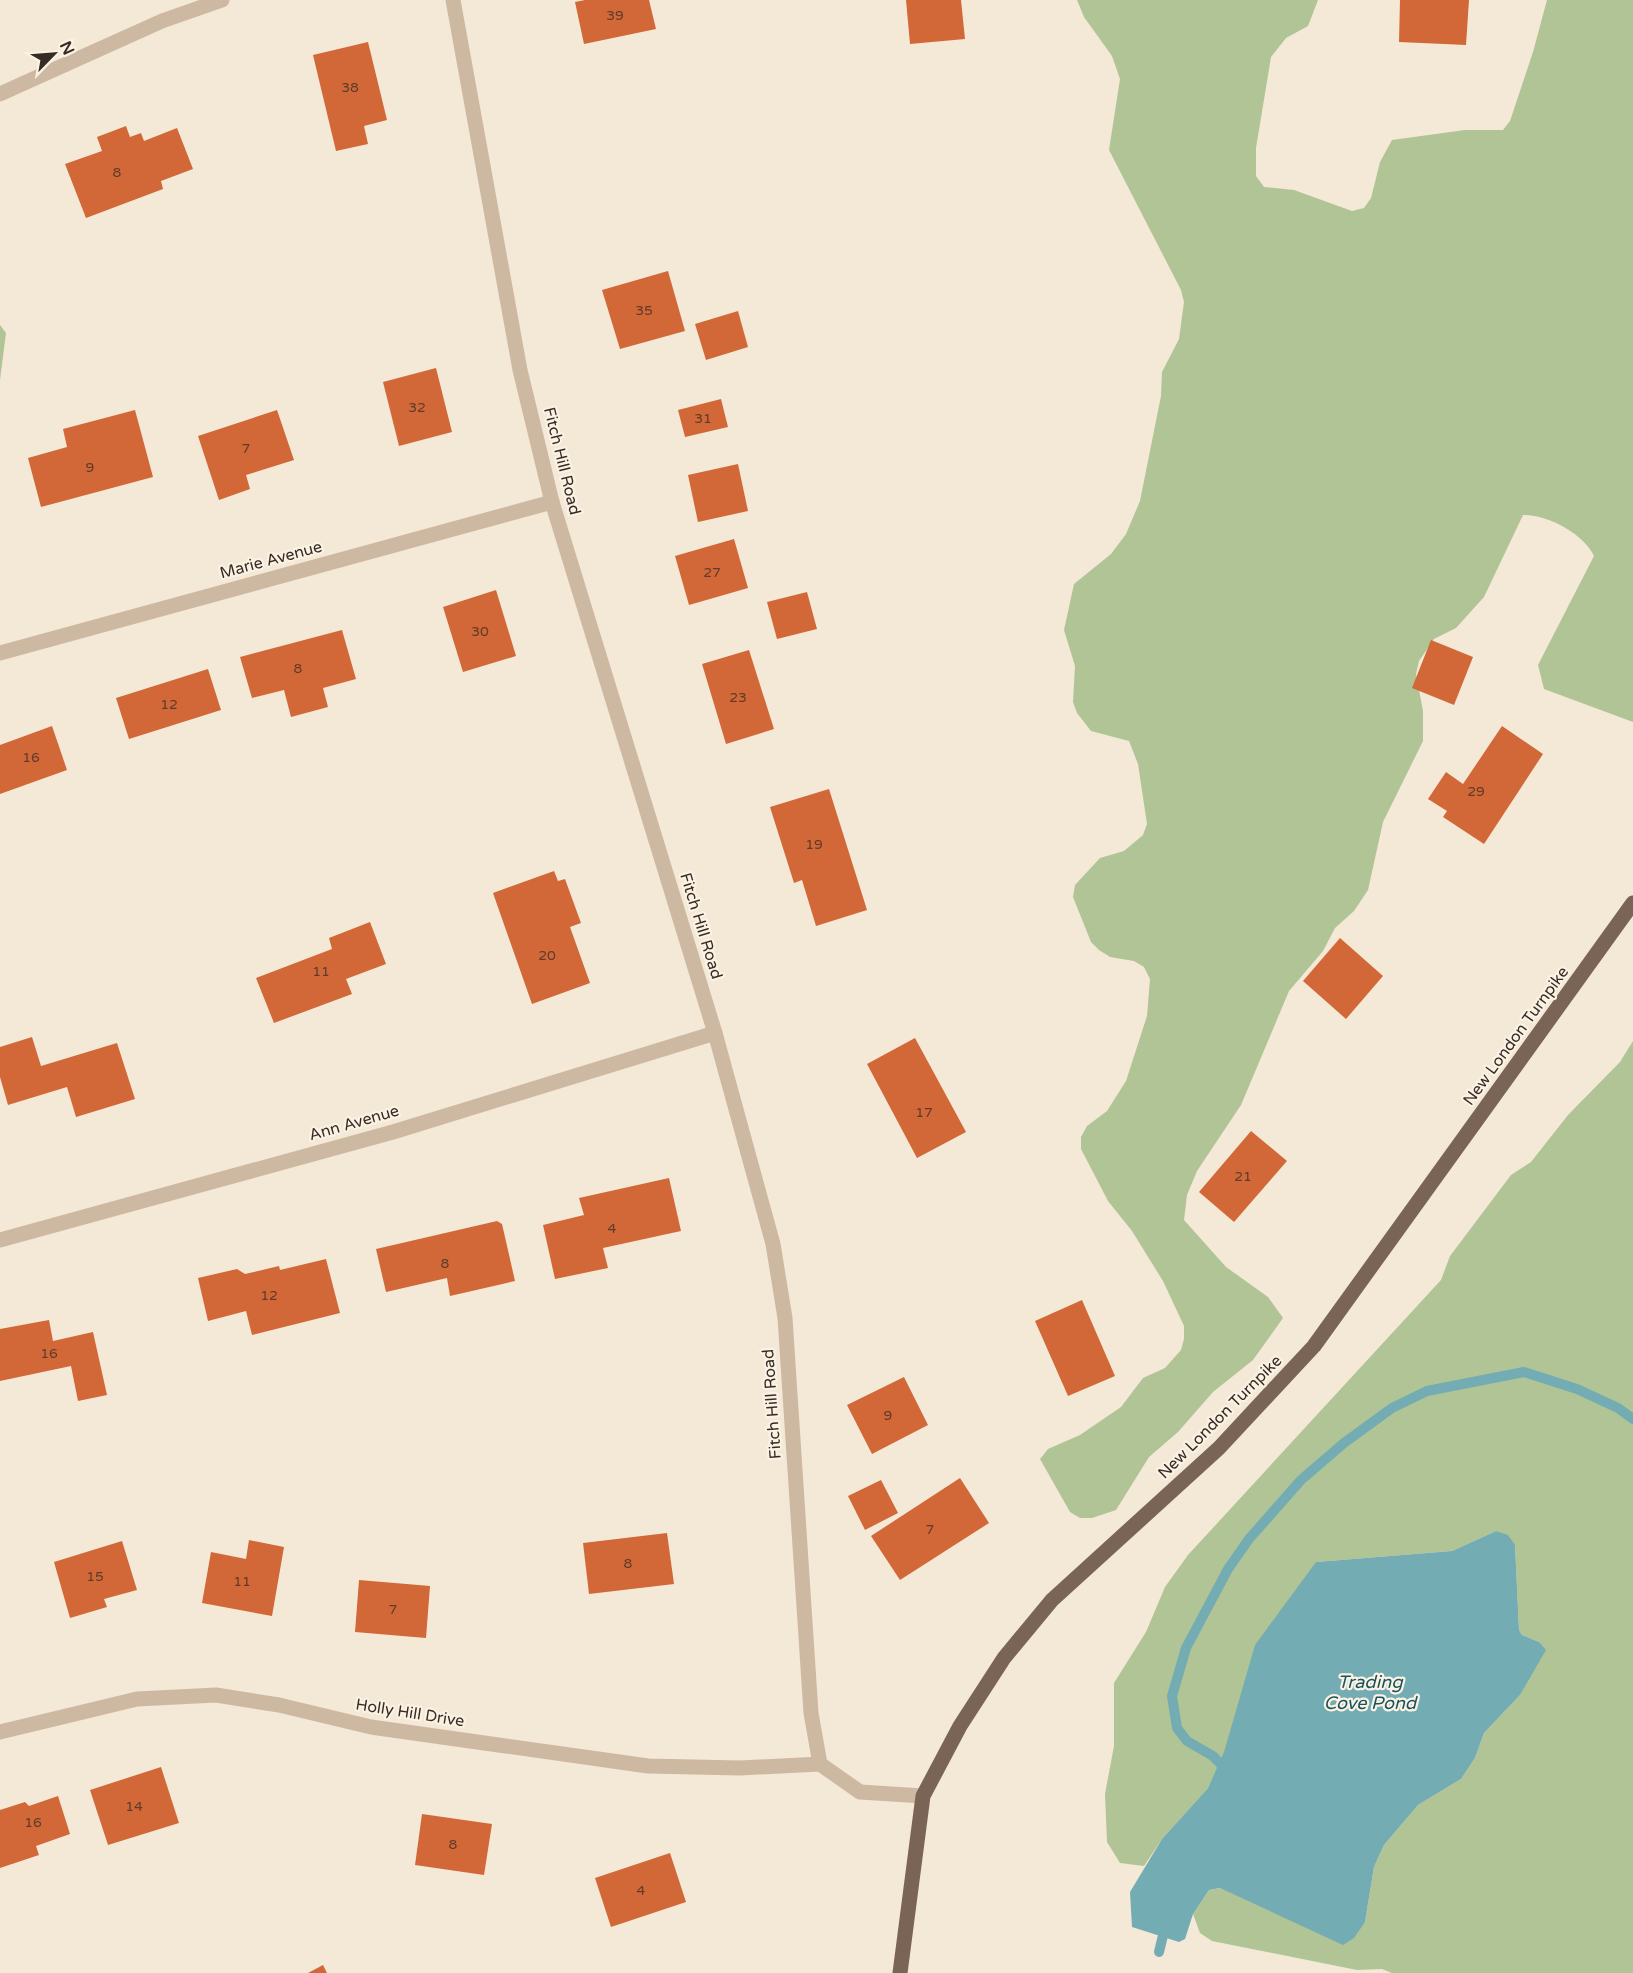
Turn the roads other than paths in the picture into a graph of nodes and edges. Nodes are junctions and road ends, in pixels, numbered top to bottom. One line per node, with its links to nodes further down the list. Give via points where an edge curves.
1 (222, 0): 3 (street, via 154,24)
2 (453, 0): 4 (street, Fitch Hill Road, via 520,370)
3 (0, 94)
4 (552, 502): 5 (street, Marie Avenue); 7 (street, Fitch Hill Road)
5 (0, 653)
6 (1633, 903): 11 (main road, New London Turnpike, via 1314,1346 1219,1448 1052,1600 998,1667 960,1726)
7 (715, 1033): 8 (street, Ann Avenue, via 393,1132); 10 (street, Fitch Hill Road, via 773,1244 785,1318 811,1713)
8 (0, 1240)
9 (0, 1732): 10 (street, Holly Hill Drive, via 137,1699 216,1695 371,1727 648,1766 740,1768)
10 (820, 1764): 11 (street, via 860,1792)
11 (923, 1796): 12 (main road, New London Turnpike)
12 (900, 1973)

